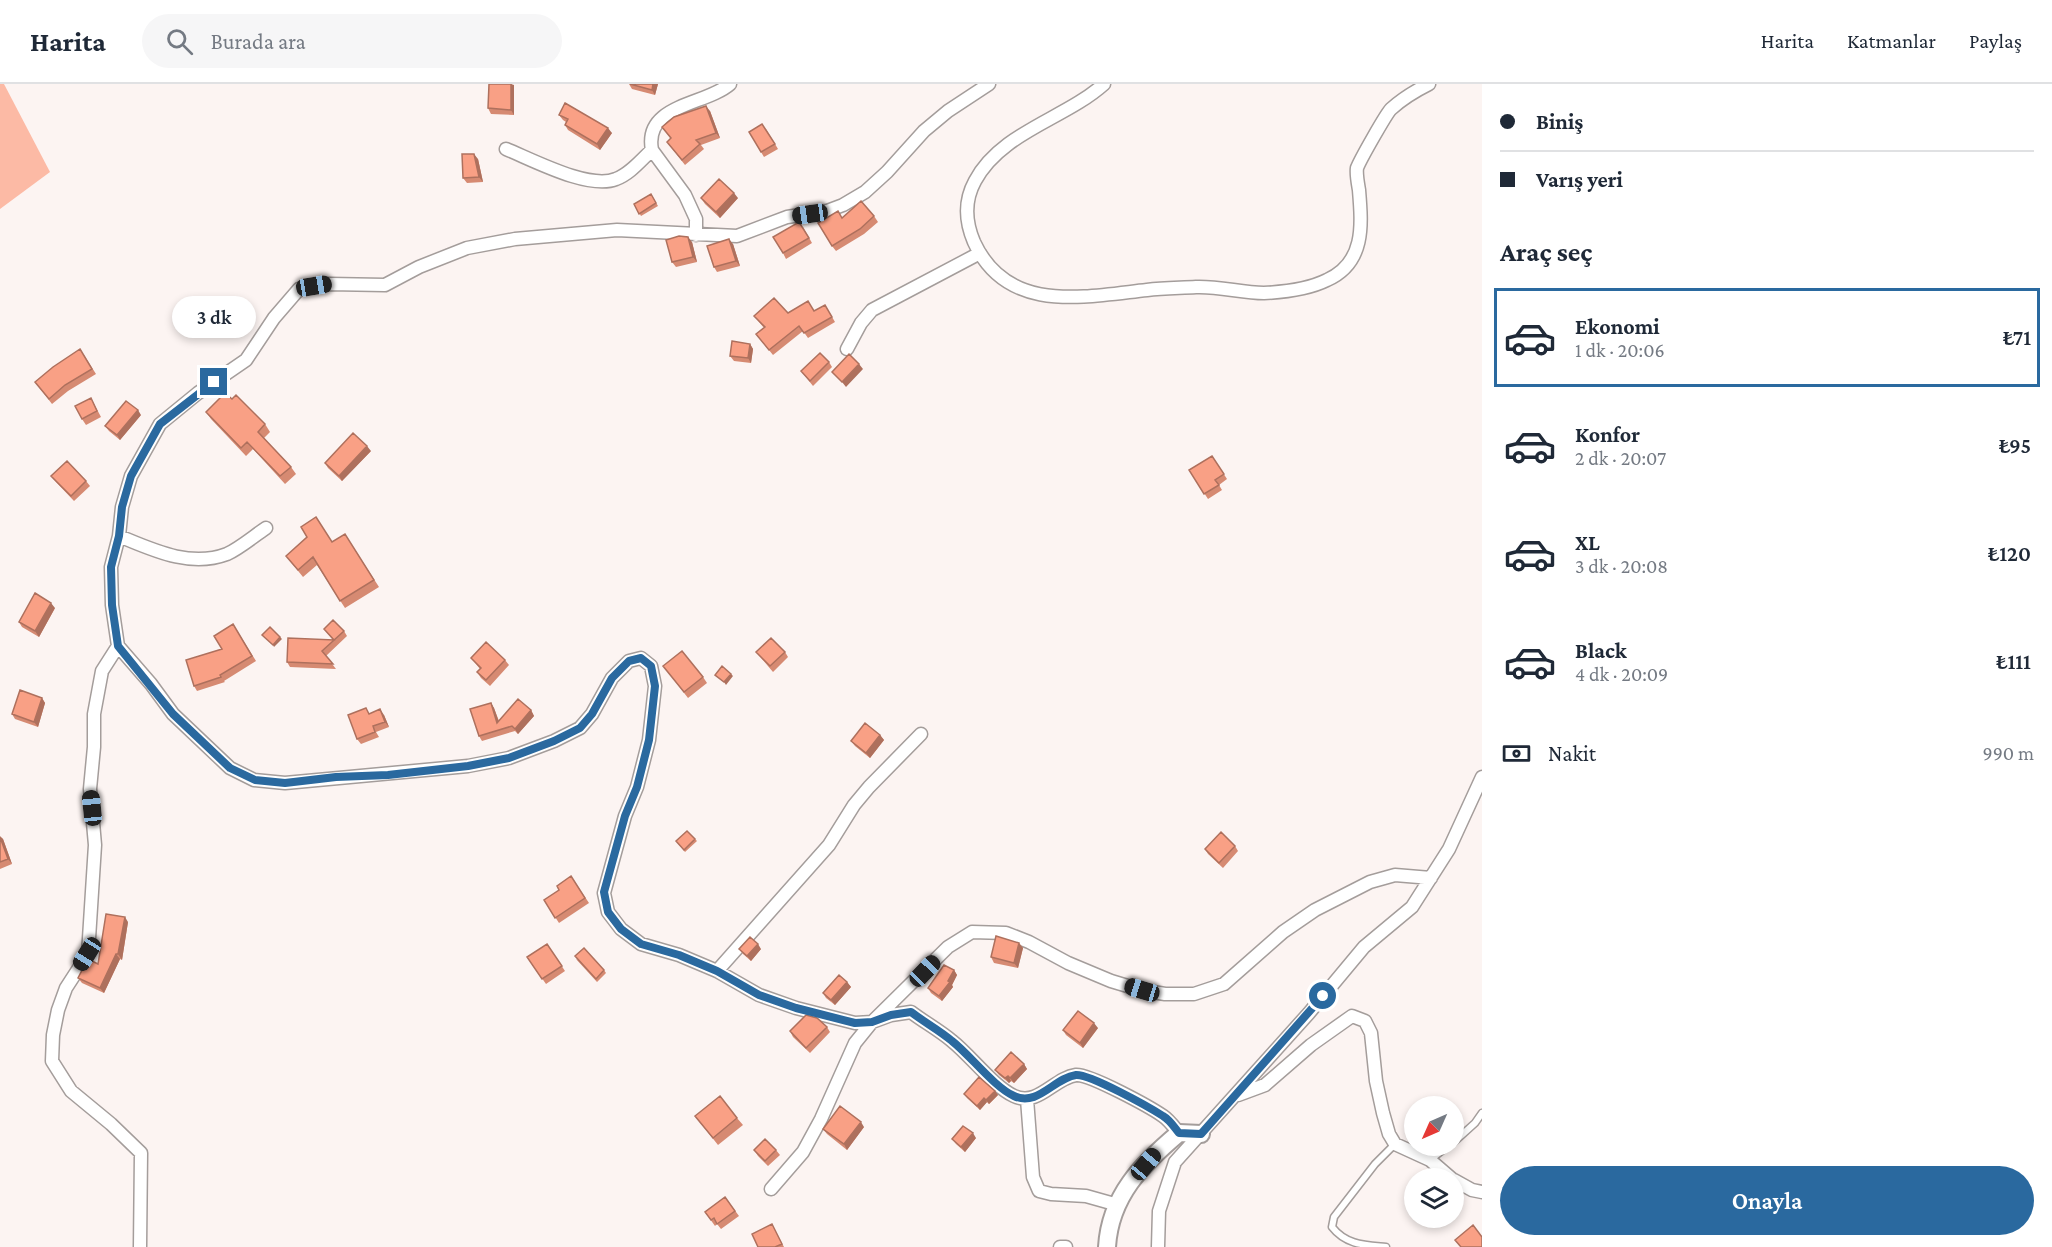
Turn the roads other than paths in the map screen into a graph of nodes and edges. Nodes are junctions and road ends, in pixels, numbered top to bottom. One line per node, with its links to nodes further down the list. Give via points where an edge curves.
1 (730, 84): 6 (street, via 713,96 683,105 662,117 652,134)
2 (988, 84): 7 (street, via 924,131 887,172 843,205 787,217 737,236)
3 (1104, 84): 8 (street, via 984,165 968,195 966,210)
4 (1429, 84): 8 (street, via 1390,110 1357,169 1362,224 1359,242 1344,270 1325,281 1264,293 1201,287 1060,297 1021,289 1002,279)
5 (506, 149): 6 (street, via 582,180 600,182 625,175)
6 (652, 150): 7 (street, via 685,195 696,219)
7 (696, 235): 11 (street, via 617,230 515,239 467,248 385,285 329,284 299,289 246,360 160,424 131,476)
8 (980, 254): 9 (street, via 872,310)
9 (847, 349)
10 (266, 528): 11 (street, via 227,554 195,560 162,554)
11 (119, 536): 12 (street, via 111,567)
12 (118, 646): 16 (street, via 173,714 230,768 255,780 285,783 388,775 509,758 580,728 612,678 629,661 641,658 651,666 654,710 637,787 604,892 608,912 621,929 641,944); 32 (street, via 102,671 94,714 90,789 95,845 87,954 66,988 58,1010 52,1061 71,1091 141,1154)
13 (921, 734): 16 (street, via 869,787 829,845)
14 (1482, 777): 15 (street)
15 (1431, 878): 17 (street, via 1395,875 1370,882 1315,910 1283,932 1224,984 1194,994 1142,990 1068,963 1006,933 972,932 948,947); 18 (street, via 1412,907 1364,946)
16 (717, 971): 17 (street, via 759,995 796,1008 855,1023)
17 (872, 1022): 19 (street, via 911,1012 953,1041 1013,1096); 29 (street, via 855,1043 803,1152)
18 (1236, 1095): 23 (street); 24 (street, via 1265,1084 1352,1016 1365,1021 1371,1033 1376,1081)
19 (1027, 1099): 21 (street, via 1078,1075 1104,1084 1166,1117); 31 (street, via 1033,1177 1039,1191 1086,1196)
20 (1482, 1113): 22 (lane)
21 (1179, 1133): 23 (street); 31 (street, via 1156,1152 1124,1189)
22 (1464, 1133)
23 (1201, 1134): 36 (street, via 1175,1162 1159,1211)
24 (1395, 1144): 26 (street); 37 (lane, via 1334,1217 1332,1227 1353,1244)
25 (1435, 1156): 26 (lane)
26 (1430, 1160): 27 (street)
27 (1439, 1168)
28 (1464, 1186): 30 (street)
29 (771, 1188)
30 (1482, 1192)
31 (1118, 1205): 35 (street, via 1108,1231)
32 (140, 1247)
33 (1060, 1247): 34 (street)
34 (1065, 1247)
35 (1107, 1247)
36 (1158, 1247)
37 (1386, 1247)

